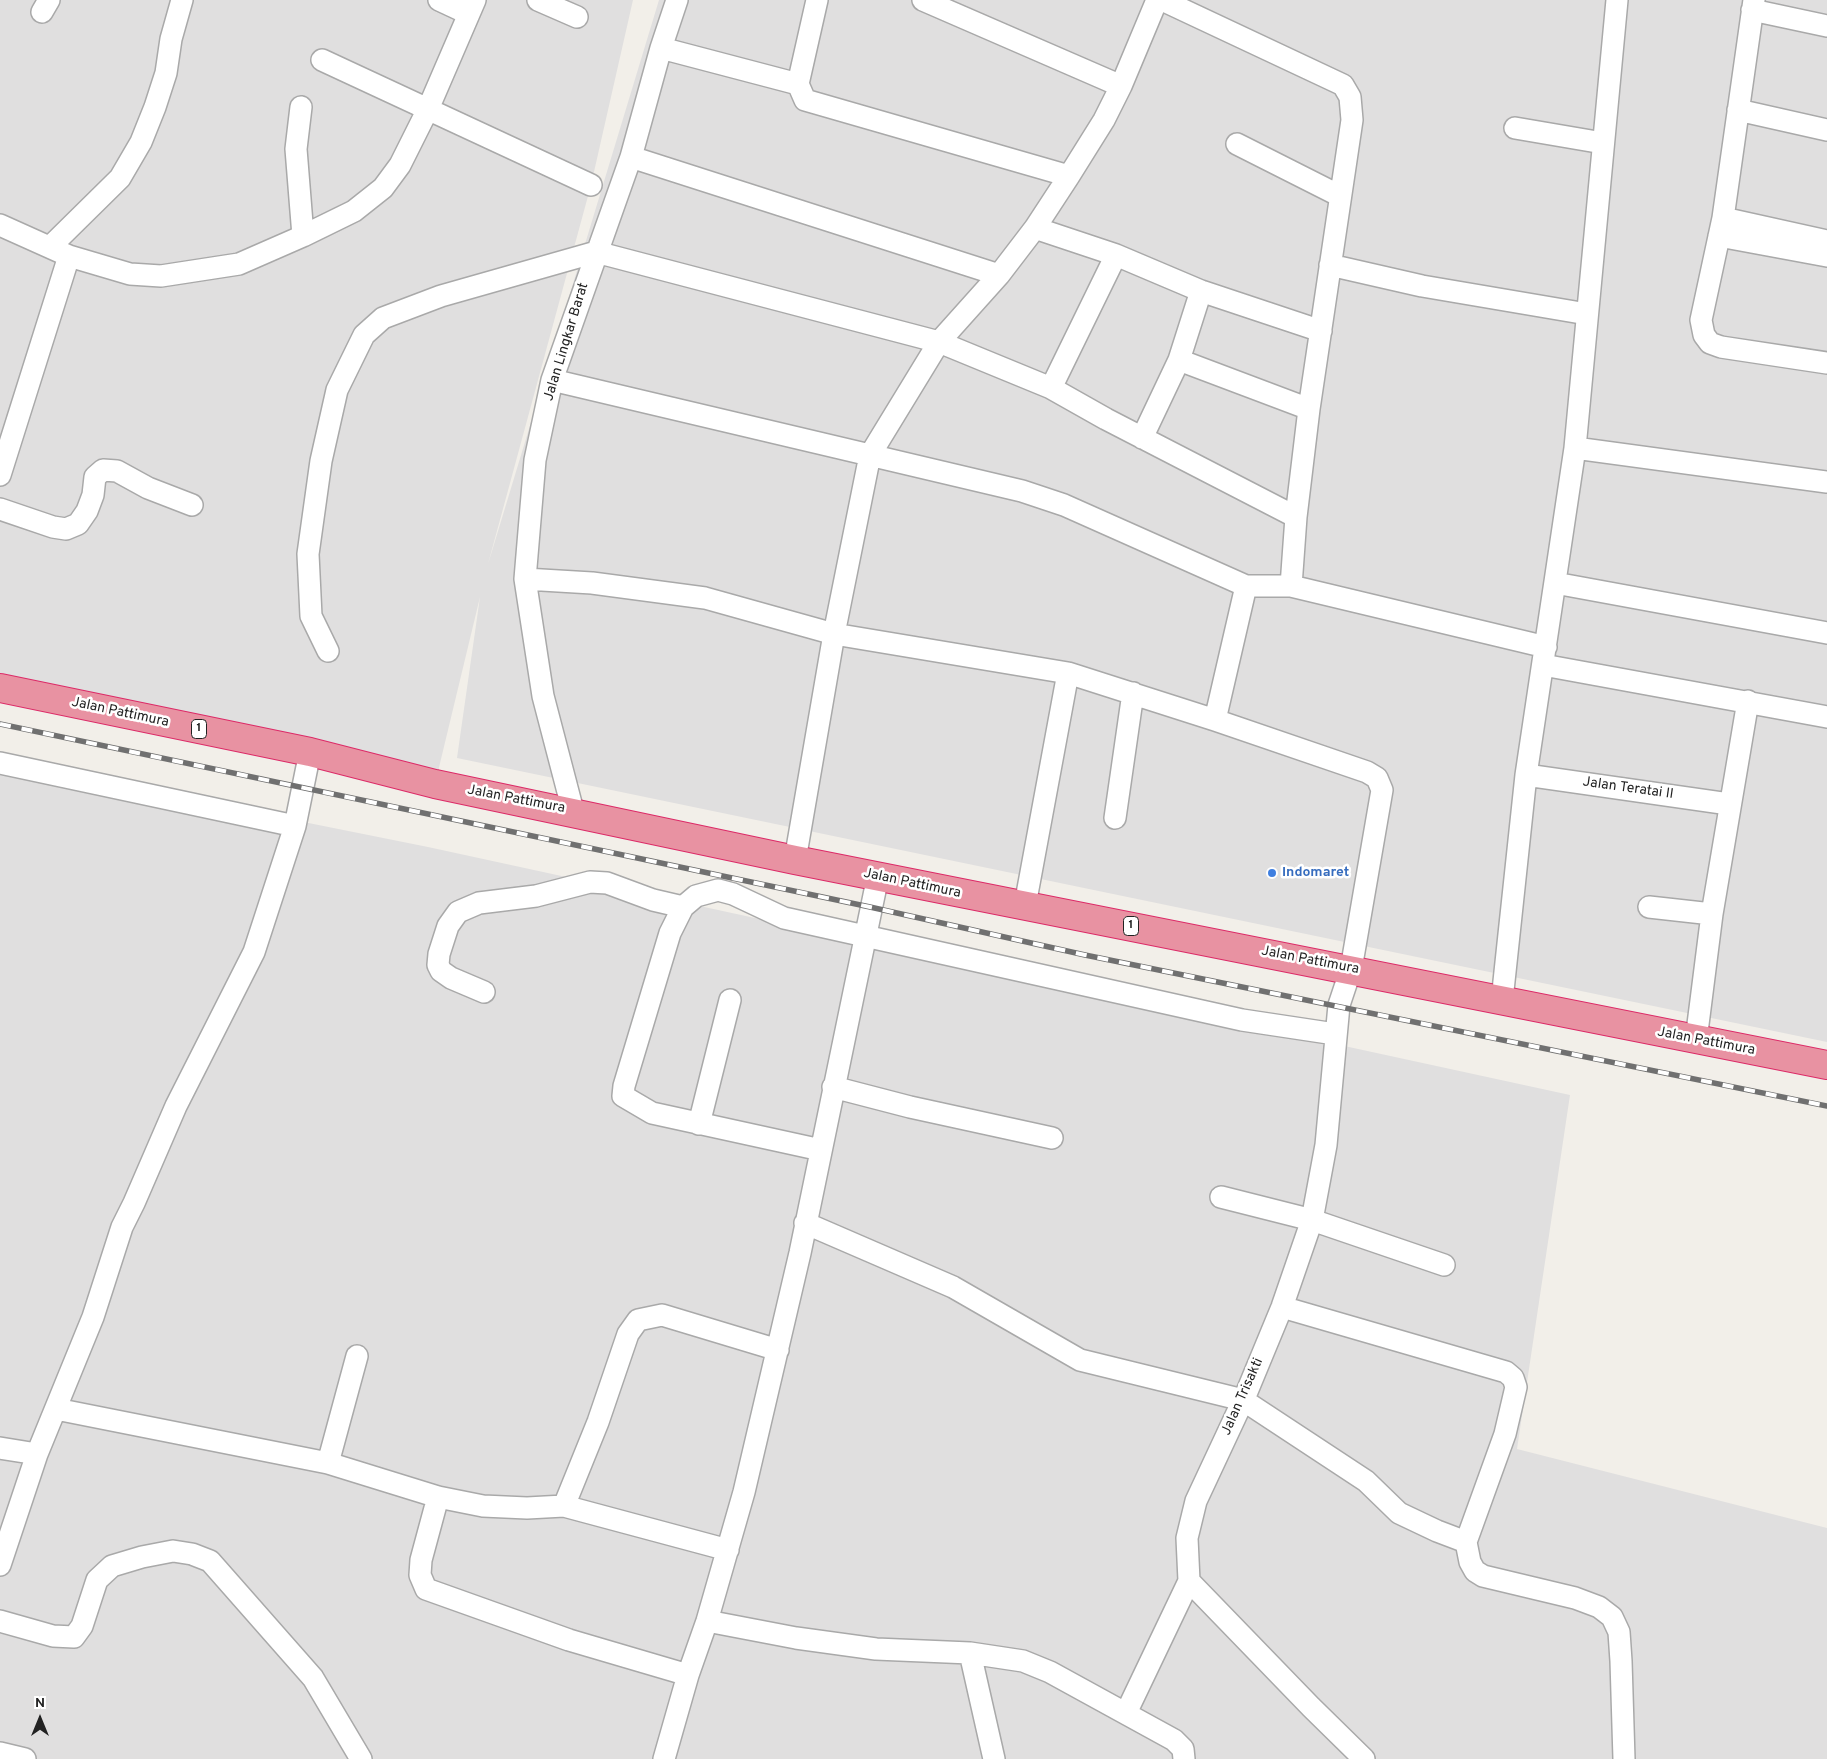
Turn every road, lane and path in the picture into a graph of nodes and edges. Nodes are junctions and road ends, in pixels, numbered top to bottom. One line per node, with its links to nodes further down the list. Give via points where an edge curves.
1 (182, 0): 34 (street, via 170,39 166,73 140,142 120,178)
2 (439, 0): 11 (street)
3 (538, 0): 12 (street)
4 (677, 0): 14 (street, Jalan Lingkar Barat)
5 (817, 0): 16 (street)
6 (923, 0): 17 (street)
7 (1157, 0): 17 (street)
8 (1162, 0): 28 (street, via 1343,85 1350,97 1352,120)
9 (1617, 0): 23 (street)
10 (1753, 5): 13 (street); 20 (street)
11 (472, 7): 19 (street)
12 (576, 17)
13 (1827, 26)
14 (661, 48): 16 (street); 25 (street, Jalan Lingkar Barat)
15 (322, 60): 19 (street)
16 (798, 84): 26 (street, via 805,100)
17 (1121, 86): 26 (street)
18 (301, 107): 32 (street, via 296,149)
19 (428, 109): 27 (street); 32 (street, via 400,164 383,188 354,211)
20 (1738, 110): 22 (street); 30 (street)
21 (1515, 128): 23 (street)
22 (1827, 130)
23 (1603, 143): 41 (street)
24 (1237, 144): 28 (street)
25 (631, 157): 35 (street, Jalan Lingkar Barat); 39 (street)
26 (1069, 176): 31 (street)
27 (591, 185)
28 (1340, 196): 38 (street)
29 (0, 225): 34 (street)
30 (1721, 227): 33 (street); 37 (street); 45 (street, via 1701,320 1704,336 1710,343 1721,347)
31 (1035, 228): 36 (street); 39 (street)
32 (303, 236): 34 (street, via 239,264 161,276 130,274)
33 (1827, 241)
34 (60, 251): 52 (street)
35 (596, 252): 43 (street); 46 (street, Jalan Lingkar Barat); 63 (street, via 441,296 383,318 364,335 337,390 321,461 308,554 311,616)
36 (1116, 255): 40 (street); 47 (street)
37 (1827, 256)
38 (1330, 265): 41 (street, via 1422,286); 42 (street)
39 (999, 275): 43 (street)
40 (1201, 290): 42 (street); 44 (street)
41 (1587, 314): 50 (street)
42 (1321, 331): 48 (street)
43 (939, 342): 47 (street); 51 (street)
44 (1179, 360): 48 (street); 49 (street)
45 (1827, 363)
46 (552, 380): 51 (street); 57 (street, Jalan Lingkar Barat, via 535,460)
47 (1051, 388): 49 (street)
48 (1309, 410): 56 (street)
49 (1142, 438): 56 (street)
50 (1575, 448): 53 (street); 58 (street)
51 (870, 455): 59 (street, via 1022,491 1064,505); 61 (street)
52 (1, 470)
53 (1827, 482)
54 (192, 504): 55 (street, via 148,488 117,471 103,470 95,477 87,511 78,524 66,529)
55 (0, 509)
56 (1296, 517): 60 (street)
57 (525, 579): 61 (street, via 592,583 705,598); 75 (street, Jalan Lingkar Barat, via 543,696)
58 (1556, 583): 62 (street); 64 (street)
59 (1246, 586): 60 (street); 70 (street)
60 (1291, 586): 64 (street)
61 (834, 634): 65 (street); 78 (street)
62 (1827, 634)
63 (328, 651)
64 (1545, 656): 68 (street); 73 (street)
65 (1068, 673): 67 (street); 80 (street)
66 (0, 688): 71 (highway, Jalan Pattimura / 1)
67 (1133, 693): 70 (street); 76 (street)
68 (1748, 701): 69 (street); 74 (street)
69 (1827, 717)
70 (1215, 720): 85 (street, Jalan Trisakti, via 1378,778 1382,790)
71 (310, 752): 75 (highway, Jalan Pattimura / 1, via 435,784); 77 (street)
72 (0, 763): 77 (street)
73 (1526, 775): 74 (street, Jalan Teratai II); 88 (street)
74 (1729, 804): 83 (street)
75 (572, 812): 78 (highway, Jalan Pattimura / 1)
76 (1115, 818)
77 (295, 826): 104 (street, via 254,952 176,1106 122,1227 93,1317)
78 (795, 860): 79 (highway, Jalan Pattimura / 1)
79 (878, 876): 80 (highway, Jalan Pattimura / 1); 84 (street)
80 (1025, 905): 85 (highway, Jalan Pattimura / 1)
81 (1649, 907): 83 (street)
82 (683, 908): 84 (street, via 696,896 718,890 784,918); 86 (street, via 606,883 590,882 536,896 479,903 458,912 448,926 438,965 451,978); 93 (street, via 670,932 623,1096 652,1113)
83 (1712, 914): 90 (street)
84 (864, 937): 89 (street, via 1242,1020); 92 (street)
85 (1351, 969): 88 (highway, Jalan Pattimura / 1); 89 (street, Jalan Trisakti, via 1339,1005)
86 (484, 992)
87 (730, 1000): 93 (street)
88 (1502, 1000): 90 (highway, Jalan Pattimura / 1)
89 (1335, 1034): 97 (street, Jalan Trisakti, via 1326,1145)
90 (1696, 1040): 91 (highway, Jalan Pattimura / 1)
91 (1827, 1065)
92 (833, 1087): 94 (street); 95 (street)
93 (699, 1124): 95 (street)
94 (1052, 1138)
95 (821, 1150): 98 (street)
96 (1221, 1197): 97 (street)
97 (1312, 1220): 99 (street); 100 (street, Jalan Trisakti)
98 (805, 1223): 101 (street); 103 (street, via 953,1288 1080,1360)
99 (1444, 1265)
100 (1282, 1307): 103 (street, Jalan Trisakti); 110 (street, via 1506,1372 1513,1378 1516,1387 1505,1434)
101 (778, 1350): 109 (street, via 662,1315 638,1320 628,1334 598,1422); 111 (street)
102 (356, 1356): 107 (street)
103 (1243, 1400): 110 (street, via 1366,1481 1399,1513); 113 (street, Jalan Trisakti, via 1196,1501 1186,1538)
104 (56, 1409): 106 (street); 107 (street)
105 (0, 1448): 106 (street)
106 (37, 1454): 112 (street)
107 (328, 1463): 108 (street)
108 (438, 1497): 109 (street, via 483,1506); 117 (street, via 420,1560 420,1575 426,1589 569,1640)
109 (564, 1506): 111 (street)
110 (1466, 1542): 126 (street, via 1475,1571 1483,1576 1575,1598 1599,1607 1612,1617 1618,1632 1621,1661)
111 (728, 1550): 115 (street)
112 (0, 1565)
113 (1183, 1592): 118 (street); 125 (street)
114 (0, 1621): 121 (street, via 53,1636 74,1637 82,1626 97,1580 112,1566 142,1556 173,1551 210,1561 313,1678)
115 (707, 1621): 116 (street, via 876,1649); 117 (street)
116 (973, 1654): 118 (street, via 1023,1661); 123 (street)
117 (688, 1674): 122 (street)
118 (1126, 1713): 124 (street, via 1174,1740 1183,1749)
119 (0, 1753): 120 (street)
120 (25, 1759)
121 (360, 1759)
122 (664, 1759)
123 (994, 1759)
124 (1184, 1759)
125 (1364, 1759)
126 (1624, 1759)

